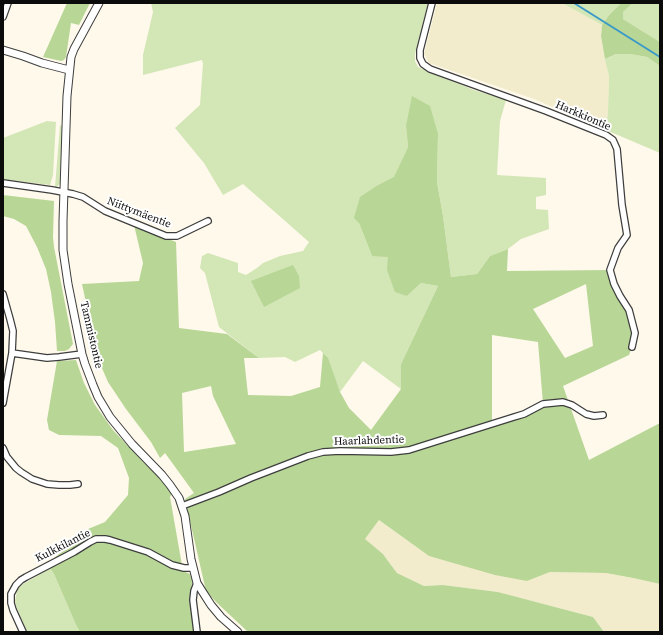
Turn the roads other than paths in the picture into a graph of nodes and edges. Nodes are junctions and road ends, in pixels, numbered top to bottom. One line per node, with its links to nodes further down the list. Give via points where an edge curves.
1 (8, 3): 4 (street)
2 (99, 3): 6 (street, Tammistontie, via 74,49)
3 (432, 3): 11 (street, Harkkiontie, via 420,50 423,64 430,69 553,113 613,140 627,235 618,248 610,270 620,296 630,310 635,333)
4 (3, 16)
5 (3, 50): 6 (street)
6 (69, 70): 8 (street, Tammistontie)
7 (3, 183): 8 (street, Niittymäentie)
8 (64, 192): 9 (street, Niittymäentie, via 83,197 105,211 166,236 177,236); 13 (street, Tammistontie, via 62,250)
9 (208, 221)
10 (3, 294): 12 (street, via 12,331)
11 (632, 347)
12 (12, 353): 13 (street, via 47,358); 14 (street)
13 (82, 354): 18 (street, Tammistontie, via 98,397 108,413 132,444 170,485)
14 (3, 403)
15 (603, 415): 18 (street, Haarlahdentie, via 586,414 563,402 543,404 524,414 409,450 323,452 308,456)
16 (3, 448): 17 (street, via 16,468 32,479 47,484)
17 (78, 484)
18 (182, 506): 19 (street, Tammistontie)
19 (193, 568): 20 (street, Tammistontie); 21 (street, Kulkkilantie, via 172,565 148,552 110,540 90,542 16,585 11,594 11,603)
20 (197, 583): 22 (street, via 193,600); 23 (street, Tammistontie, via 221,617)
21 (23, 632)
22 (197, 632)
23 (238, 632)

